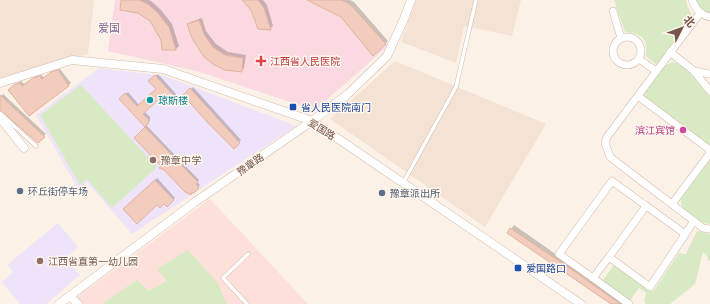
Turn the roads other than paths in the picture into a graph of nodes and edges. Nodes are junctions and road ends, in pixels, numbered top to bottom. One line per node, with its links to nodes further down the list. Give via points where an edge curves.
1 (411, 0): 18 (street, 豫章路, via 387,56 348,94)
2 (476, 0): 22 (lane, via 456,87)
3 (692, 0): 5 (street)
4 (613, 11): 7 (street)
5 (700, 13): 6 (street); 8 (street)
6 (710, 17)
7 (621, 38): 9 (street, via 630,37 638,42 642,50); 9 (street, via 613,50 615,59 628,66)
8 (670, 52): 10 (street); 11 (street)
9 (639, 59): 10 (street)
10 (656, 71): 15 (street)
11 (694, 71): 12 (street); 14 (street)
12 (710, 74)
13 (0, 83): 18 (street, 爱国路, via 72,60 163,69)
14 (710, 91)
15 (638, 96): 21 (street); 23 (street, via 605,143 610,157)
16 (0, 113): 19 (lane)
17 (0, 118): 20 (street)
18 (312, 121): 22 (street, 爱国路); 31 (street, 豫章路, via 195,202)
19 (36, 146)
20 (24, 148)
21 (710, 151): 23 (street)
22 (403, 184): 35 (street, 爱国路)
23 (672, 204): 25 (street)
24 (646, 206): 27 (street); 29 (street); 30 (street, via 612,181 559,254)
25 (694, 221): 26 (street, via 703,228); 27 (street)
26 (710, 228)
27 (685, 234): 29 (street, via 650,287)
28 (248, 254): 34 (lane, via 223,278)
29 (609, 257): 30 (street)
30 (593, 278): 36 (street)
31 (70, 296): 32 (street, 豫章路); 33 (street)
32 (60, 304)
33 (78, 304)
34 (247, 304)
35 (581, 304)
36 (629, 304)

